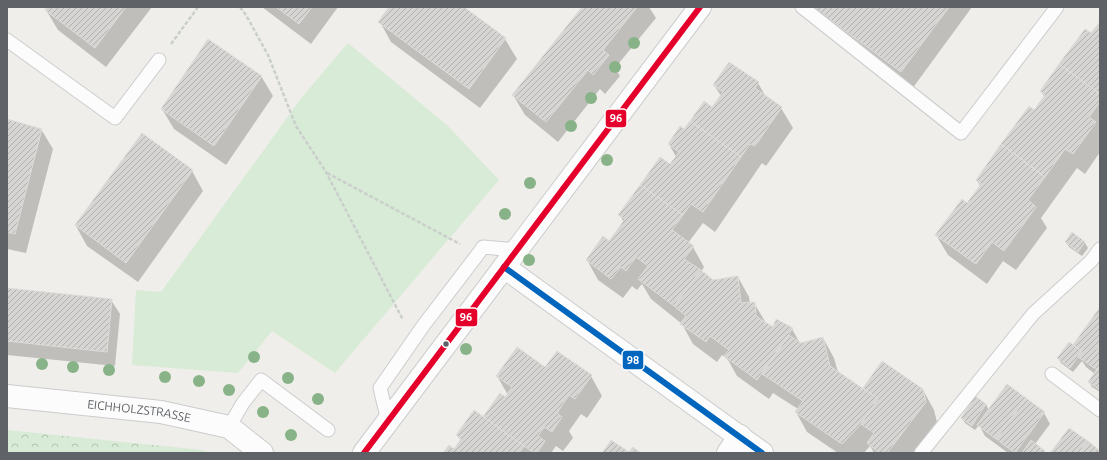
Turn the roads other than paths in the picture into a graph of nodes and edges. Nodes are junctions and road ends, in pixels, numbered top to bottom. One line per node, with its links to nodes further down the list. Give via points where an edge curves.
1 (700, 7): 7 (street)
2 (802, 7): 3 (lane, via 961,133)
3 (1057, 7)
4 (7, 40): 5 (lane, via 114,118)
5 (159, 60)
6 (1100, 249): 8 (lane)
7 (511, 259): 12 (street); 12 (lane, via 483,247 380,388); 15 (street)
8 (1095, 264): 19 (lane, via 1033,314)
9 (1052, 374): 11 (lane)
10 (7, 396): 13 (street, EICHHOLZSTRASSE, via 160,412)
11 (1100, 410)
12 (388, 421): 17 (street)
13 (229, 427): 14 (lane, via 260,380); 16 (street, EICHHOLZSTRASSE)
14 (328, 430)
15 (734, 445): 18 (street)
16 (262, 453)
17 (364, 453)
18 (762, 453)
19 (921, 453)

